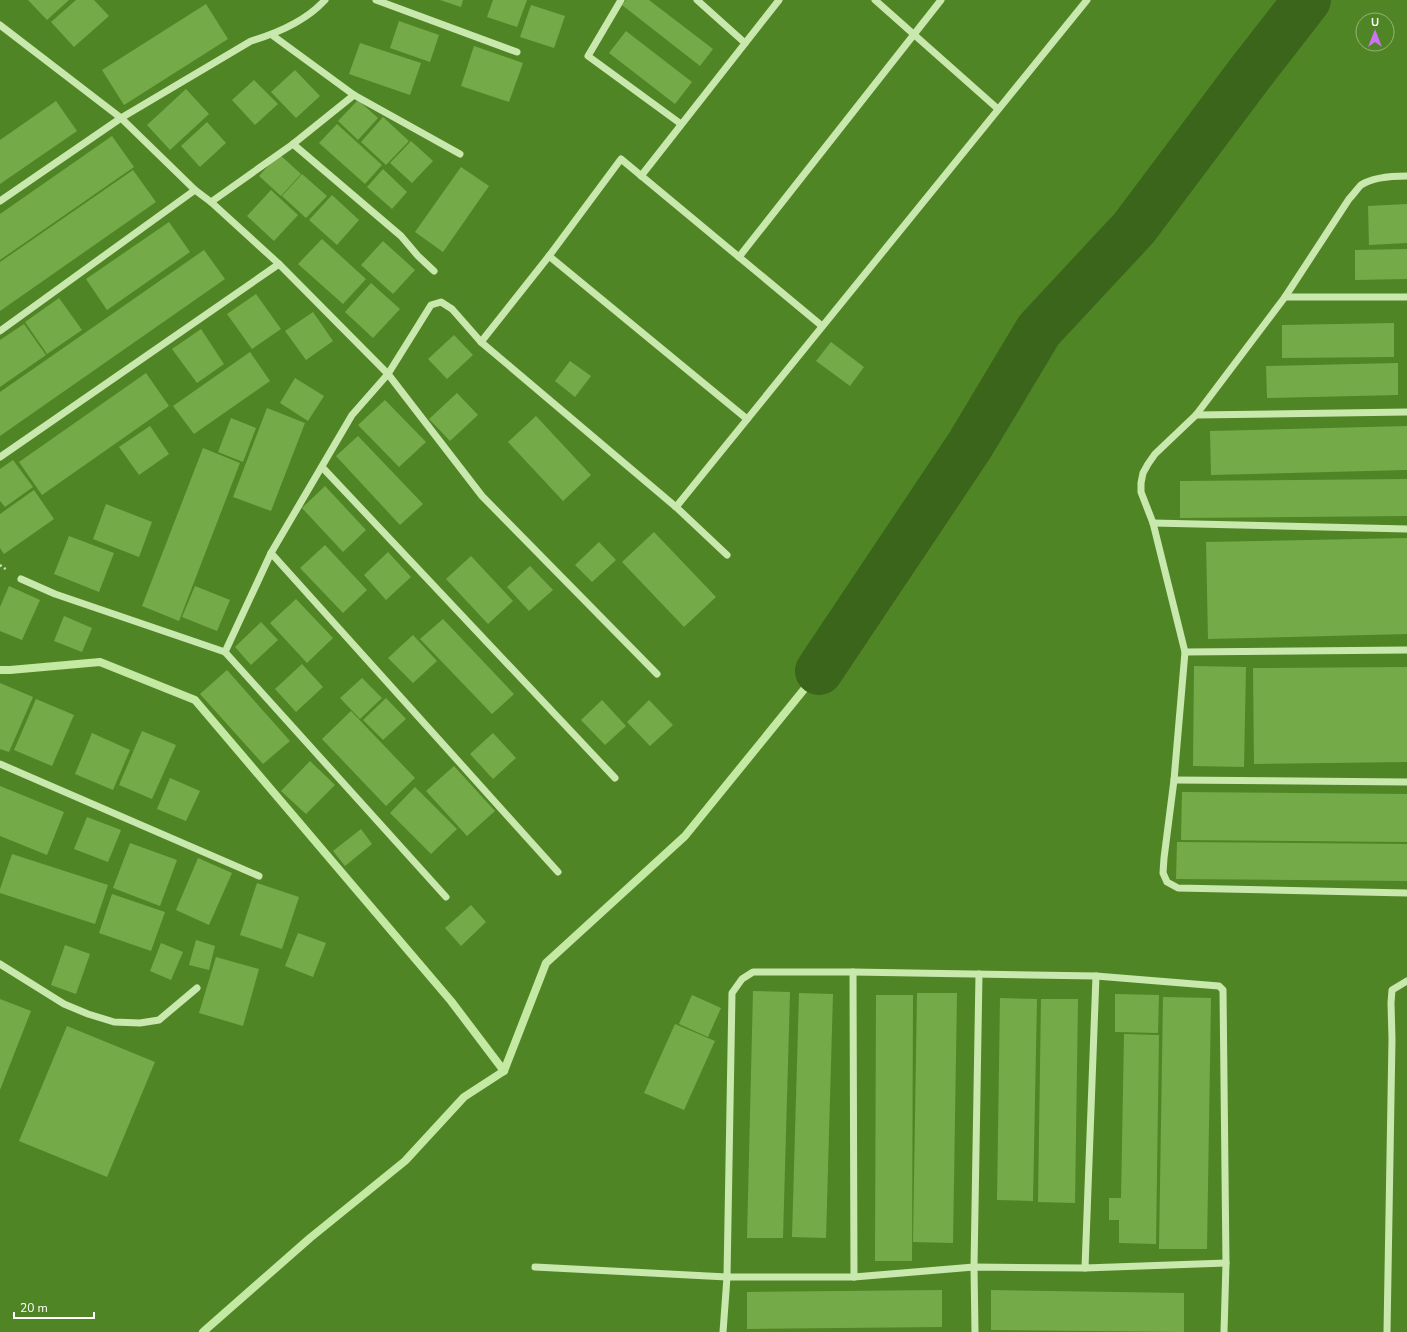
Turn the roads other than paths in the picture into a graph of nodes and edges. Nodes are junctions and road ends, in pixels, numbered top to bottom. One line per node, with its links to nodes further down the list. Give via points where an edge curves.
1 (325, 0): 11 (street, via 309,15)
2 (376, 0): 13 (street)
3 (622, 0): 17 (street, via 588,56)
4 (697, 0): 12 (street)
5 (779, 0): 12 (street)
6 (875, 0): 10 (street)
7 (940, 0): 10 (street)
8 (1087, 0): 15 (street)
9 (0, 25): 16 (street)
10 (914, 34): 15 (street); 26 (street)
11 (272, 35): 14 (street); 16 (street, via 252,41)
12 (745, 43): 17 (street)
13 (517, 52)
14 (354, 95): 18 (street); 19 (street)
15 (998, 109): 31 (street)
16 (121, 118): 22 (street); 23 (street)
17 (681, 124): 20 (street)
18 (293, 144): 24 (street); 28 (street, via 401,236)
19 (460, 154)
20 (641, 176): 25 (street, via 621,159); 26 (street)
21 (1407, 176): 30 (street, via 1388,176 1362,185 1349,199)
22 (195, 190): 24 (street); 32 (street)
23 (0, 201)
24 (211, 202): 27 (street)
25 (549, 256): 33 (street); 37 (street)
26 (739, 257): 31 (street)
27 (278, 264): 34 (street); 38 (street)
28 (434, 271)
29 (1407, 296): 30 (street)
30 (1286, 297): 36 (street)
31 (822, 326): 37 (street)
32 (0, 331)
33 (481, 342): 34 (street, via 452,309 441,302 430,305); 40 (street)
34 (388, 374): 39 (street, via 352,415); 49 (street, via 482,496)
35 (1407, 412): 36 (street)
36 (1196, 415): 41 (street, via 1155,454 1143,473 1141,492)
37 (747, 419): 40 (street)
38 (0, 457)
39 (322, 467): 43 (street); 51 (street)
40 (676, 507): 44 (street)
41 (1153, 523): 42 (street); 48 (street)
42 (1407, 529)
43 (270, 553): 47 (street); 54 (street)
44 (728, 555)
45 (21, 579): 47 (street, via 55,594)
46 (1407, 650): 48 (street)
47 (225, 652): 57 (street)
48 (1185, 652): 52 (street)
49 (657, 674)
50 (0, 764): 55 (street)
51 (615, 778)
52 (1174, 780): 53 (street); 56 (street, via 1163,873 1167,882 1178,888)
53 (1407, 782)
54 (558, 872)
55 (259, 876)
56 (1407, 893)
57 (446, 897)
58 (0, 964): 63 (street, via 64,1004 114,1022 140,1023 159,1020)
59 (853, 972): 60 (street); 68 (street, via 753,972 742,979 732,993); 69 (street)
60 (979, 974): 61 (street); 66 (street)
61 (1096, 976): 64 (street, via 1214,985 1222,990); 67 (street)
62 (1407, 981): 73 (street, via 1392,990 1391,1003)
63 (196, 988)
64 (1226, 1263): 67 (street); 72 (street)
65 (535, 1267): 68 (street)
66 (974, 1267): 67 (street); 69 (street); 71 (street)
67 (1085, 1268)
68 (727, 1277): 69 (street); 70 (street)
69 (854, 1277)
70 (723, 1332)
71 (975, 1332)
72 (1224, 1332)
73 (1387, 1332)

